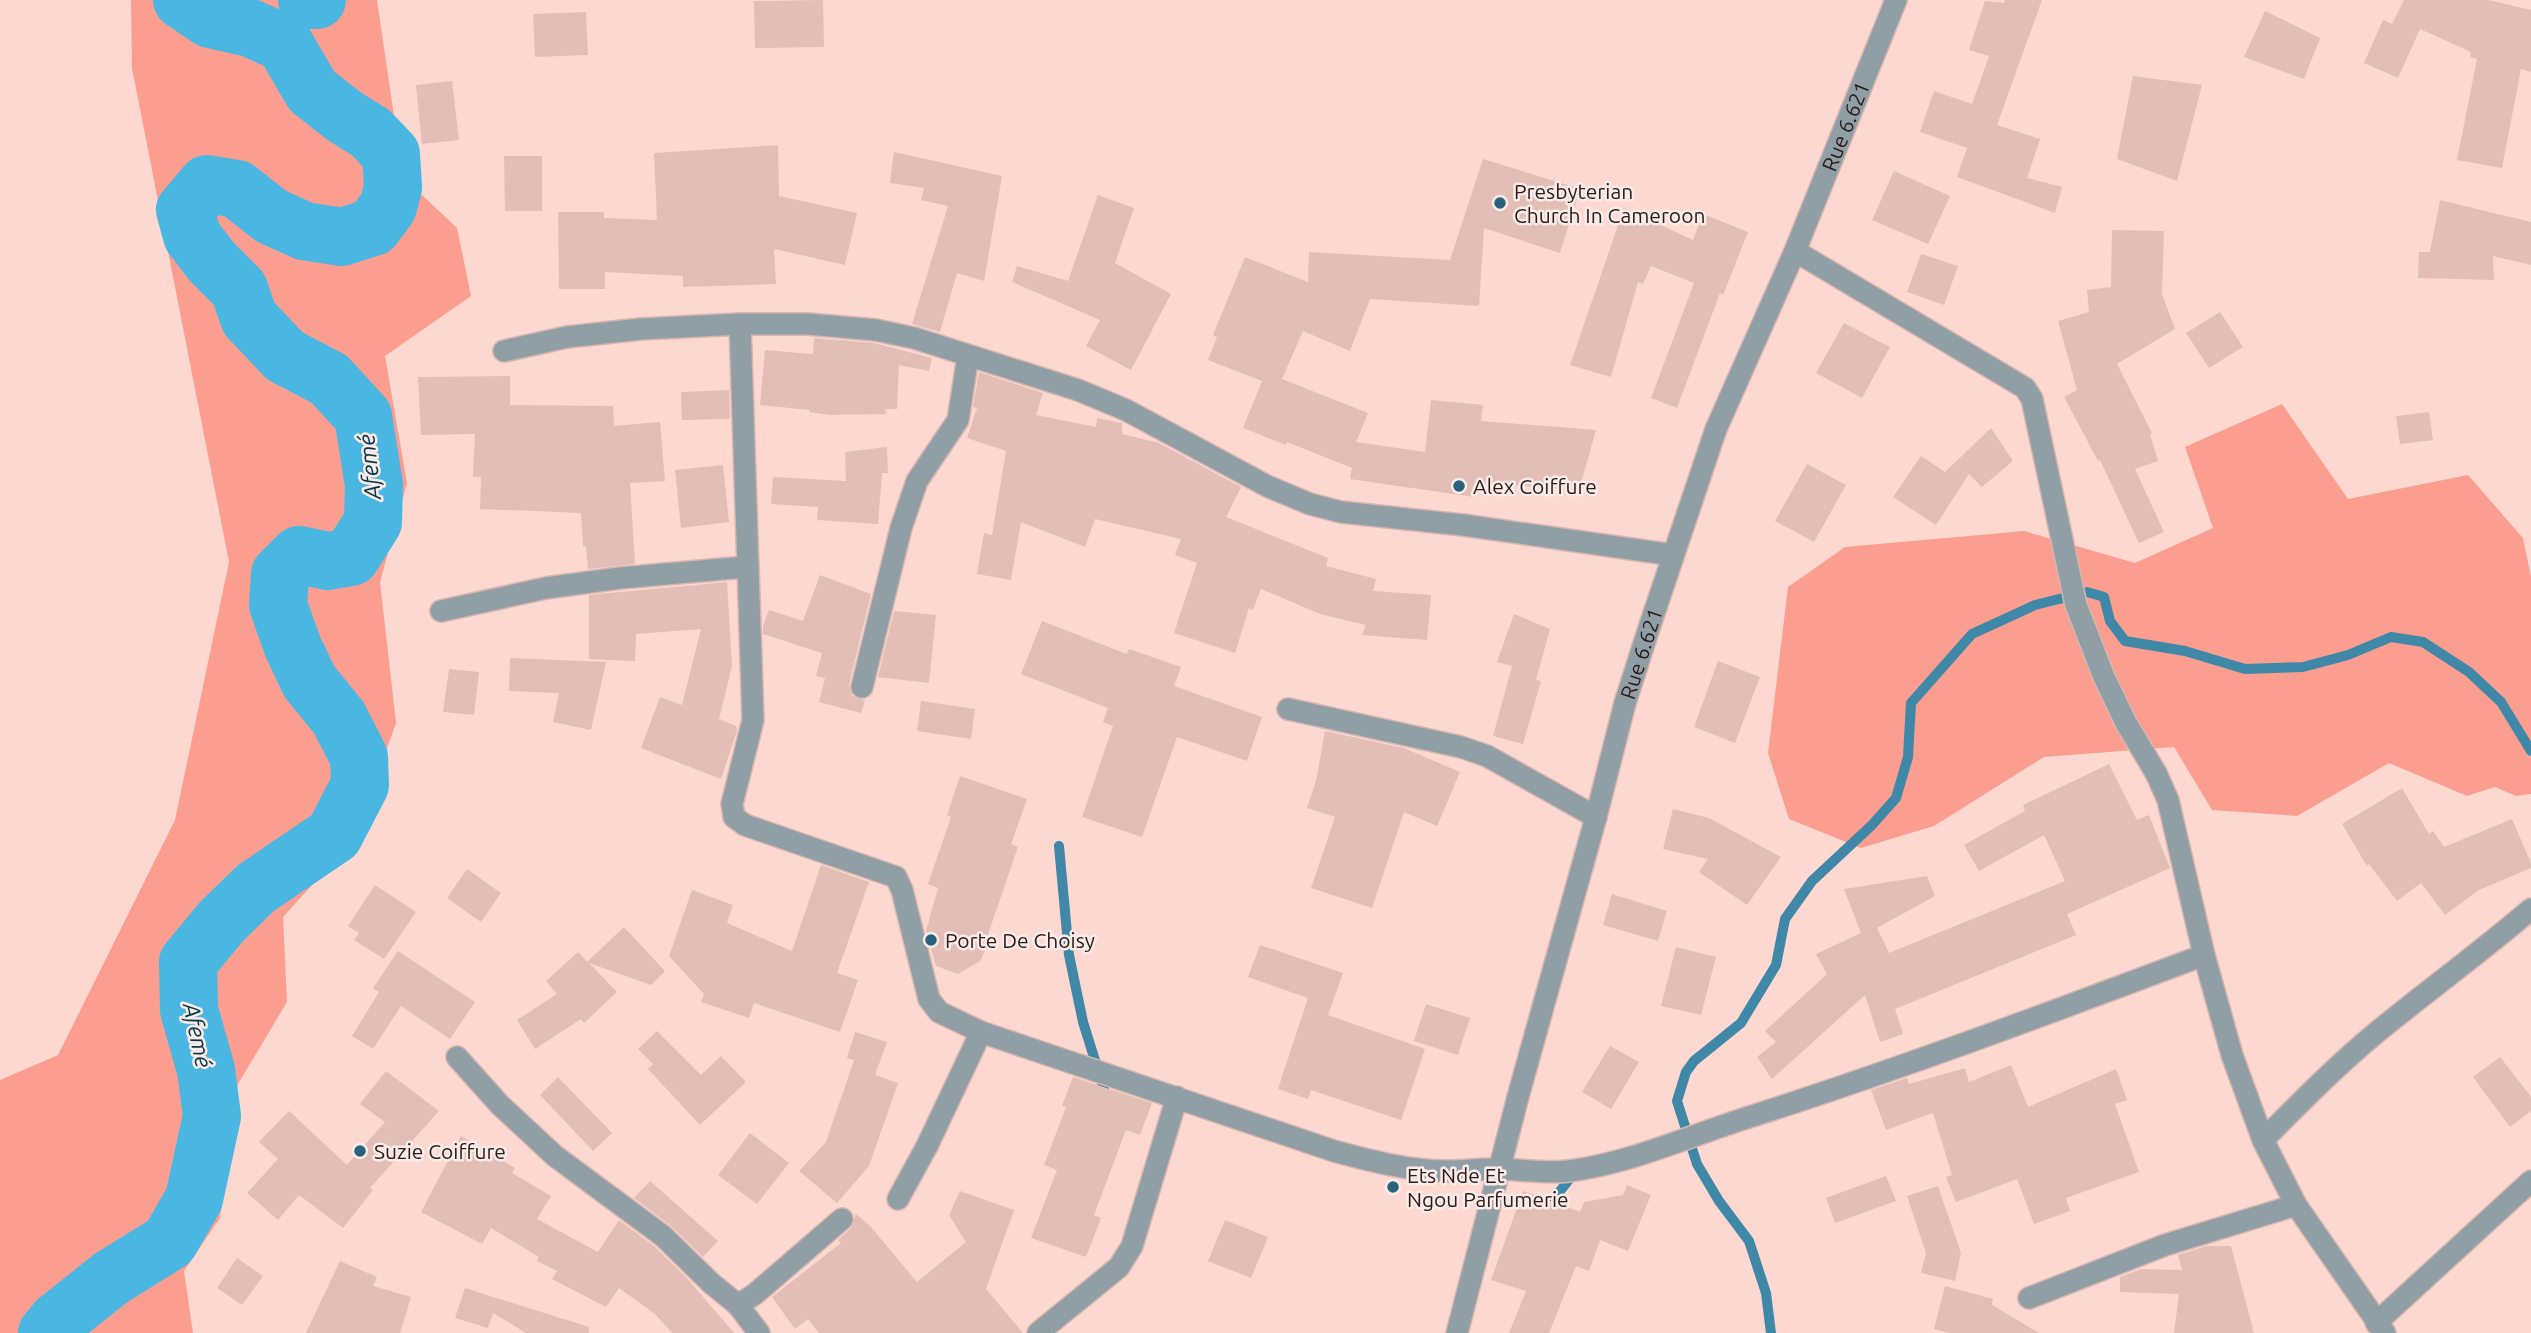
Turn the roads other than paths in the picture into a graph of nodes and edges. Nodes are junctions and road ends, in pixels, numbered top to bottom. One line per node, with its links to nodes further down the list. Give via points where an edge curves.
1 (1896, 0): 2 (street, Rue 6.621)
2 (1795, 251): 6 (street, Rue 6.621, via 1716,429); 13 (street, via 2025,388 2032,399 2076,605 2104,677 2168,800)
3 (740, 324): 4 (street, via 567,337); 5 (street, via 876,330); 7 (street)
4 (504, 351)
5 (968, 356): 6 (street, via 1126,410 1267,486 1341,512); 9 (street, via 958,420 917,481 901,528)
6 (1673, 555): 11 (street, Rue 6.621, via 1625,704)
7 (747, 567): 8 (street, via 546,588); 14 (street, via 753,720 732,804 734,817 896,877 929,999 939,1012)
8 (441, 611)
9 (862, 687)
10 (1288, 709): 11 (street, via 1488,756)
11 (1597, 817): 18 (street, Rue 6.621)
12 (2531, 909): 17 (street, via 2377,1032)
13 (2204, 955): 17 (street, via 2232,1055); 18 (street, via 1995,1033 1641,1155 1568,1171)
14 (981, 1032): 16 (street); 20 (street)
15 (457, 1057): 24 (street, via 555,1156 663,1237)
16 (1177, 1097): 18 (street, via 1374,1162 1447,1171); 27 (street, via 1132,1246 1119,1267)
17 (2263, 1140): 21 (street)
18 (1498, 1169): 28 (street, Rue 6.621)
19 (2531, 1181): 25 (street)
20 (898, 1199)
21 (2296, 1205): 23 (street, via 2165,1245); 25 (street)
22 (842, 1219): 24 (street)
23 (2029, 1298)
24 (738, 1305): 26 (street)
25 (2381, 1328)
26 (760, 1333)
27 (1038, 1333)
28 (1457, 1333)

